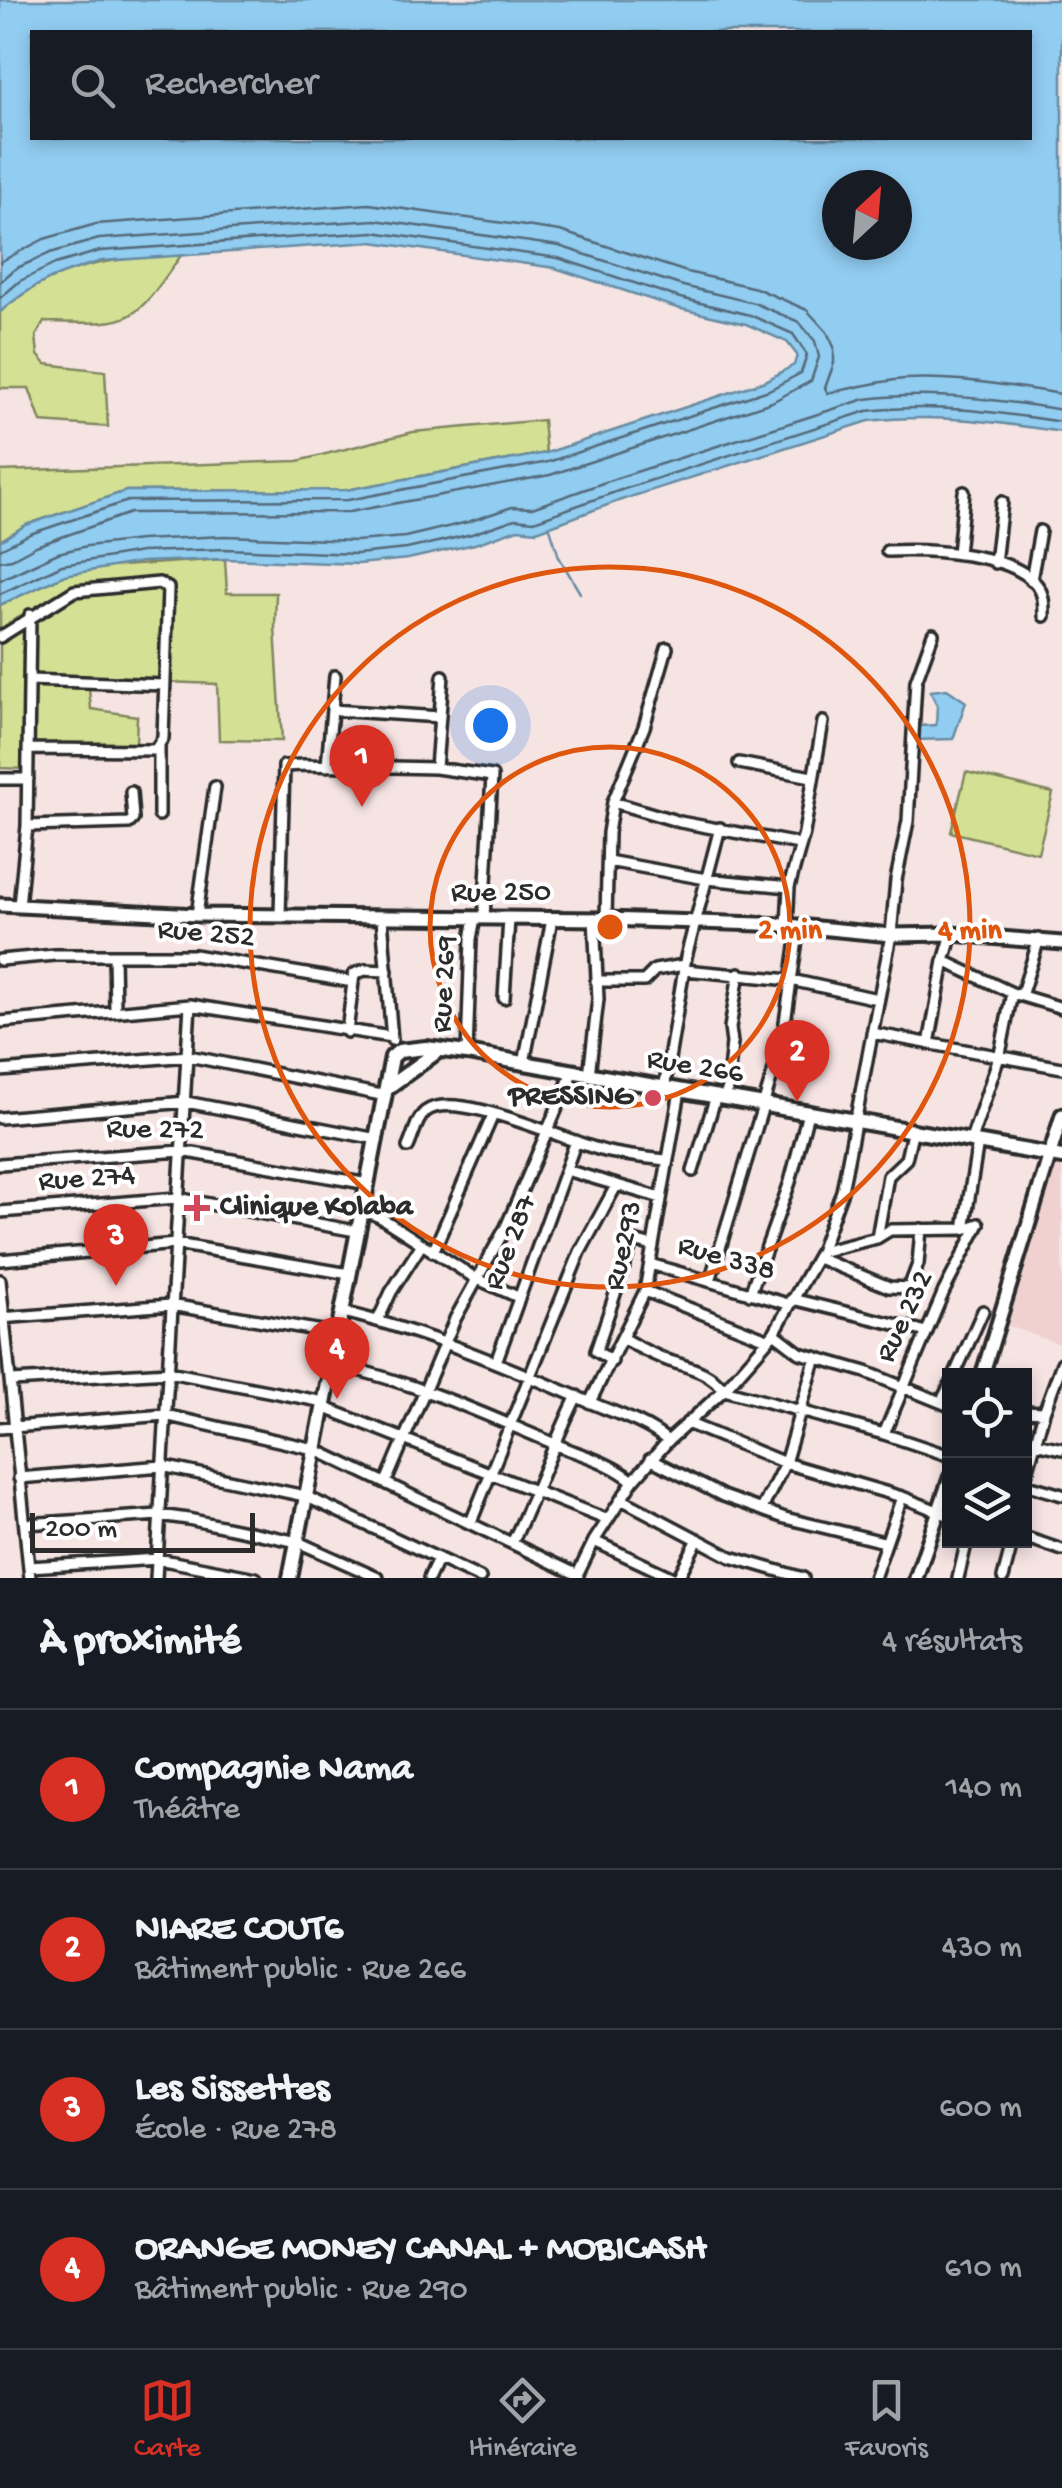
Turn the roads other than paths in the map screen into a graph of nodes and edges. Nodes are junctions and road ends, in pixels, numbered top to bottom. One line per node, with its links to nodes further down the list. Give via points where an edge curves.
1 (964, 492): 5 (street)
2 (1002, 502): 6 (street)
3 (1040, 531): 7 (street)
4 (886, 551): 5 (street)
5 (958, 554): 6 (street)
6 (996, 563): 7 (street)
7 (1032, 580): 9 (street, via 1042,594)
8 (30, 615): 11 (street); 15 (street); 16 (street, via 74,591 164,585)
9 (1044, 616)
10 (933, 634): 50 (street, via 916,682 908,822)
11 (0, 637)
12 (666, 648): 30 (street, via 644,726)
13 (335, 676): 17 (street)
14 (443, 676): 18 (street)
15 (29, 680): 16 (street); 21 (street)
16 (164, 685): 20 (street)
17 (332, 710): 18 (street); 23 (street)
18 (440, 717): 24 (street)
19 (823, 722): 25 (street)
20 (160, 745): 21 (street); 31 (street)
21 (30, 749): 27 (street)
22 (739, 763): 25 (street)
23 (327, 766): 24 (street); 41 (street, via 284,766)
24 (436, 768): 43 (street, Rue 269, via 492,776)
25 (812, 777): 34 (street)
26 (0, 779): 27 (street)
27 (28, 779): 32 (street)
28 (215, 787): 40 (street)
29 (131, 792): 32 (street, via 129,823)
30 (612, 802): 33 (street); 35 (street)
31 (159, 816)
32 (27, 826): 39 (street)
33 (720, 828): 34 (street); 36 (street)
34 (799, 844): 37 (street)
35 (608, 860): 36 (street); 46 (street)
36 (706, 879): 37 (street); 47 (street)
37 (790, 887): 48 (street)
38 (0, 905): 39 (street, Rue 250)
39 (18, 906): 40 (street, Rue 250)
40 (197, 915): 41 (street, Rue 250)
41 (280, 915): 42 (street, Rue 250)
42 (382, 918): 43 (street, Rue 250); 57 (street)
43 (480, 918): 44 (street, Rue 250); 75 (street, Rue 269, via 472,939)
44 (509, 918): 45 (street, Rue 250); 63 (street)
45 (552, 918): 46 (street, Rue 250); 78 (street)
46 (600, 918): 47 (street, Rue 250); 59 (street)
47 (694, 922): 48 (street, Rue 250); 56 (street)
48 (793, 926): 50 (street, Rue 250); 60 (street)
49 (952, 934): 50 (street, Rue 250); 51 (street, Rue 250); 55 (street)
50 (890, 935): 64 (street)
51 (1039, 939): 52 (street, Rue 250); 62 (street)
52 (1062, 943)
53 (114, 955): 54 (street, Rue 252); 61 (street, Rue 252, via 194,954); 67 (street)
54 (0, 960)
55 (944, 962): 62 (street); 72 (street)
56 (684, 968): 58 (street); 59 (street, via 655,970 644,981); 83 (street)
57 (387, 971): 61 (street, via 358,970); 71 (street)
58 (740, 974): 60 (street); 86 (street)
59 (596, 980): 82 (street)
60 (791, 980): 64 (street); 88 (street, via 782,1043)
61 (353, 982): 69 (street)
62 (1017, 993): 66 (street); 77 (street)
63 (504, 998)
64 (876, 998): 70 (street)
65 (190, 1005): 67 (street); 69 (street); 76 (street)
66 (1062, 1008)
67 (115, 1010): 68 (street)
68 (0, 1022)
69 (347, 1032): 71 (street)
70 (872, 1033): 72 (street); 93 (street)
71 (391, 1037): 73 (street)
72 (929, 1044): 77 (street)
73 (399, 1050): 74 (main road, Rue 266); 85 (main road)
74 (444, 1050): 75 (main road, Rue 266); 85 (main road)
75 (467, 1053): 78 (main road, Rue 266)
76 (189, 1056): 80 (street); 85 (street); 87 (street)
77 (1000, 1057): 79 (street); 98 (street)
78 (524, 1063): 81 (main road, Rue 266)
79 (1062, 1068)
80 (0, 1071)
81 (572, 1073): 82 (main road, Rue 266); 95 (street)
82 (589, 1075): 83 (main road, Rue 266)
83 (664, 1088): 84 (main road, Rue 266)
84 (680, 1091): 86 (main road, Rue 266); 102 (street, Rue293)
85 (387, 1092): 96 (main road)
86 (721, 1098): 88 (main road, Rue 266); 105 (street)
87 (186, 1102): 92 (street); 96 (street); 100 (street)
88 (762, 1104): 89 (main road, Rue 266); 126 (street)
89 (808, 1113): 93 (main road, Rue 266); 128 (street)
90 (493, 1115): 95 (street); 99 (street, via 454,1104 435,1107 422,1115); 119 (street)
91 (1062, 1115): 101 (street)
92 (0, 1118)
93 (854, 1120): 94 (main road, Rue 266); 120 (street, via 842,1191)
94 (914, 1129): 98 (main road, Rue 266); 115 (street, via 906,1158 888,1176)
95 (550, 1131): 97 (street); 124 (street)
96 (377, 1138): 106 (main road)
97 (576, 1141): 102 (street); 104 (street, Rue 287)
98 (975, 1141): 101 (main road, Rue 266); 113 (street)
99 (408, 1147)
100 (182, 1151): 103 (street, Rue 272); 106 (street, Rue 272); 108 (street)
101 (1056, 1156): 147 (street)
102 (668, 1160): 109 (street, Rue293)
103 (0, 1164)
104 (566, 1170): 107 (street); 129 (street, Rue 287)
105 (693, 1171)
106 (368, 1184): 110 (main road)
107 (616, 1186): 109 (street); 149 (street, via 580,1252)
108 (177, 1198): 111 (street, Rue 274); 114 (street, Rue 274); 116 (street)
109 (661, 1198): 118 (street, Rue293)
110 (361, 1208): 114 (main road); 117 (street)
111 (0, 1212)
112 (921, 1229): 113 (street); 115 (street, via 890,1230); 120 (street, via 909,1288 888,1286)
113 (964, 1229): 136 (street, Rue 232, via 979,1224)
114 (356, 1231): 123 (main road)
115 (877, 1238): 120 (street)
116 (176, 1244): 121 (street); 123 (street); 131 (street)
117 (422, 1244): 119 (street); 135 (street)
118 (653, 1246): 122 (street, Rue293); 142 (street, via 632,1244 596,1351)
119 (433, 1252): 124 (street)
120 (819, 1255): 130 (street)
121 (0, 1260)
122 (650, 1264): 126 (street, Rue 338); 127 (street, Rue293)
123 (349, 1274): 133 (main road)
124 (475, 1278): 129 (street); 140 (street)
125 (0, 1280): 134 (street)
126 (710, 1282): 128 (street, Rue 338)
127 (645, 1291): 138 (street); 139 (street, Rue293)
128 (750, 1294): 130 (street, Rue 338)
129 (518, 1297): 143 (street, Rue 287)
130 (790, 1302): 136 (street, Rue 338); 138 (street)
131 (171, 1304): 134 (street); 137 (street); 148 (street)
132 (983, 1311): 146 (street)
133 (343, 1312): 135 (street); 137 (main road)
134 (2, 1318): 150 (street)
135 (378, 1320): 140 (street)
136 (927, 1332): 151 (street, Rue 232)
137 (339, 1334): 145 (main road)
138 (770, 1336): 141 (street); 153 (street)
139 (622, 1338): 142 (street, Rue293); 153 (street, via 696,1368)
140 (444, 1344): 143 (street); 152 (street)
141 (816, 1357): 151 (street); 158 (street)
142 (612, 1360): 155 (street, Rue293)
143 (496, 1362): 149 (street)
144 (1062, 1363): 160 (street)
145 (333, 1364): 152 (street); 157 (main road)
146 (958, 1368)
147 (985, 1368)
148 (169, 1372): 150 (street); 157 (street); 161 (street)
149 (531, 1377): 154 (street); 163 (street)
150 (12, 1381): 164 (street)
151 (902, 1387): 156 (street); 166 (street, Rue 232)
152 (426, 1389): 163 (street); 167 (street)
153 (724, 1390): 158 (street); 162 (street)
154 (577, 1396): 155 (street); 170 (street)
155 (590, 1402): 168 (street)
156 (942, 1403)
157 (324, 1404): 167 (street); 171 (main road)
158 (802, 1410): 166 (street); 176 (street)
159 (1032, 1411): 160 (street)
160 (1044, 1412): 169 (street)
161 (164, 1415): 164 (street); 171 (street); 177 (street)
162 (688, 1423): 168 (street); 176 (street)
163 (512, 1424): 170 (street); 178 (street)
164 (16, 1427): 165 (street); 179 (street)
165 (0, 1428)
166 (884, 1434): 173 (street)
167 (406, 1438): 178 (street); 181 (street)
168 (668, 1441): 175 (street)
169 (1035, 1443): 172 (street); 174 (street)
170 (552, 1444): 180 (street); 183 (street)
171 (314, 1449): 181 (street); 184 (main road)
172 (1062, 1449)
173 (942, 1453)
174 (1031, 1458)
175 (650, 1459): 180 (street); 188 (street)
176 (785, 1464): 186 (street); 188 (street)
177 (162, 1466): 179 (street); 184 (street); 190 (street)
178 (492, 1473): 183 (street); 193 (street)
179 (19, 1478): 194 (street)
180 (633, 1480): 187 (street)
181 (386, 1482): 193 (street)
182 (1032, 1487): 185 (street)
183 (537, 1492): 192 (street); 198 (street)
184 (305, 1496): 197 (main road); 204 (street)
185 (1062, 1496)
186 (902, 1497): 189 (street); 200 (street)
187 (621, 1500): 192 (street); 195 (street)
188 (762, 1510): 200 (street)
189 (942, 1513)
190 (159, 1515): 194 (street); 197 (street); 205 (street)
191 (942, 1519): 217 (street)
192 (608, 1520): 199 (street)
193 (470, 1522): 198 (street)
194 (26, 1524): 206 (street)
195 (698, 1539): 214 (street); 215 (street, via 731,1557)
196 (1032, 1540): 203 (street)
197 (298, 1542): 210 (main road); 211 (street)
198 (512, 1542): 207 (street)
199 (594, 1542): 207 (street); 214 (street)
200 (884, 1542): 216 (street)
201 (965, 1548): 218 (street)
202 (1010, 1548): 219 (street)
203 (1062, 1550)
204 (438, 1558): 212 (street); 213 (street)
205 (158, 1559): 206 (street); 208 (street); 209 (street)
206 (30, 1573)
207 (577, 1576)
208 (156, 1578)
209 (256, 1578)
210 (290, 1578)
211 (378, 1578)
212 (429, 1578)
213 (480, 1578)
214 (676, 1578)
215 (803, 1578)
216 (874, 1578)
217 (916, 1578)
218 (958, 1578)
219 (1003, 1578)

